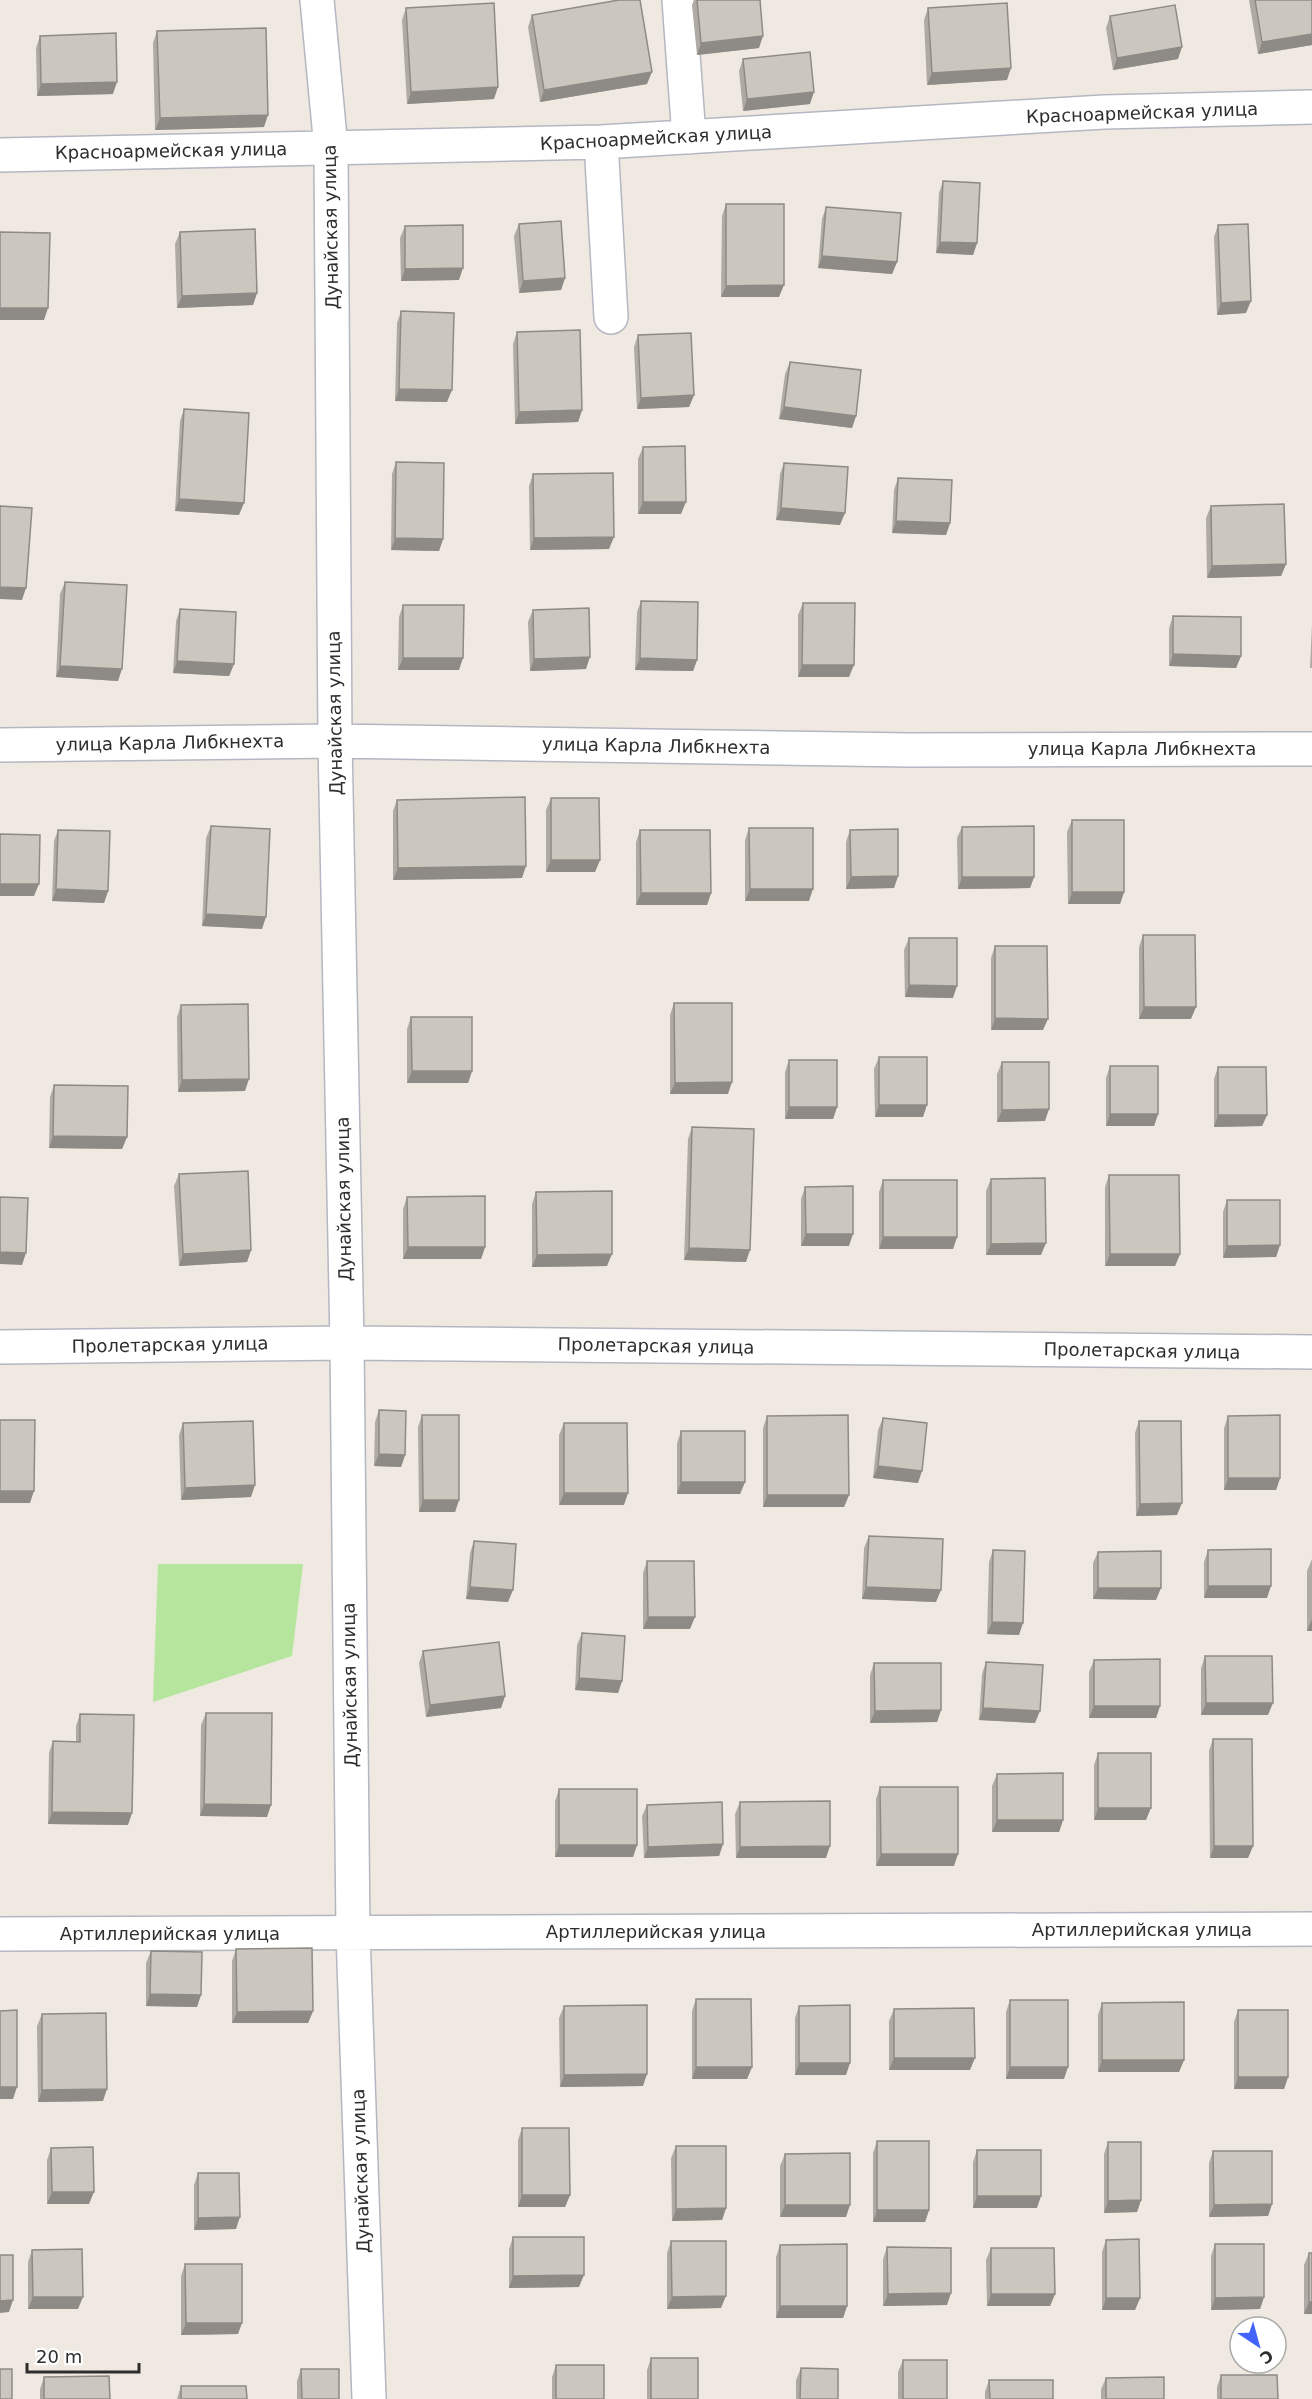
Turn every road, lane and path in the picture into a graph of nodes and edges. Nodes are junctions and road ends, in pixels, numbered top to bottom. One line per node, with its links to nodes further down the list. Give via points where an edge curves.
1 (317, 0): 6 (street, Дунайская улица)
2 (679, 0): 4 (street)
3 (1312, 107): 4 (street, Красноармейская улица, via 1104,112)
4 (689, 137): 5 (street, Красноармейская улица)
5 (601, 142): 6 (street, Красноармейская улица); 8 (street)
6 (331, 148): 7 (street, Красноармейская улица); 9 (street, Дунайская улица)
7 (0, 155)
8 (611, 317)
9 (335, 741): 10 (street, улица Карла Либкнехта); 11 (street, улица Карла Либкнехта, via 909,750); 12 (street, Дунайская улица)
10 (0, 745)
11 (1312, 749)
12 (347, 1343): 13 (street, Пролетарская улица); 14 (street, Пролетарская улица); 16 (street, Дунайская улица)
13 (0, 1347)
14 (1312, 1352)
15 (1312, 1929): 16 (street, Артиллерийская улица)
16 (352, 1933): 17 (street, Артиллерийская улица); 18 (street, Дунайская улица)
17 (0, 1934)
18 (369, 2399)

